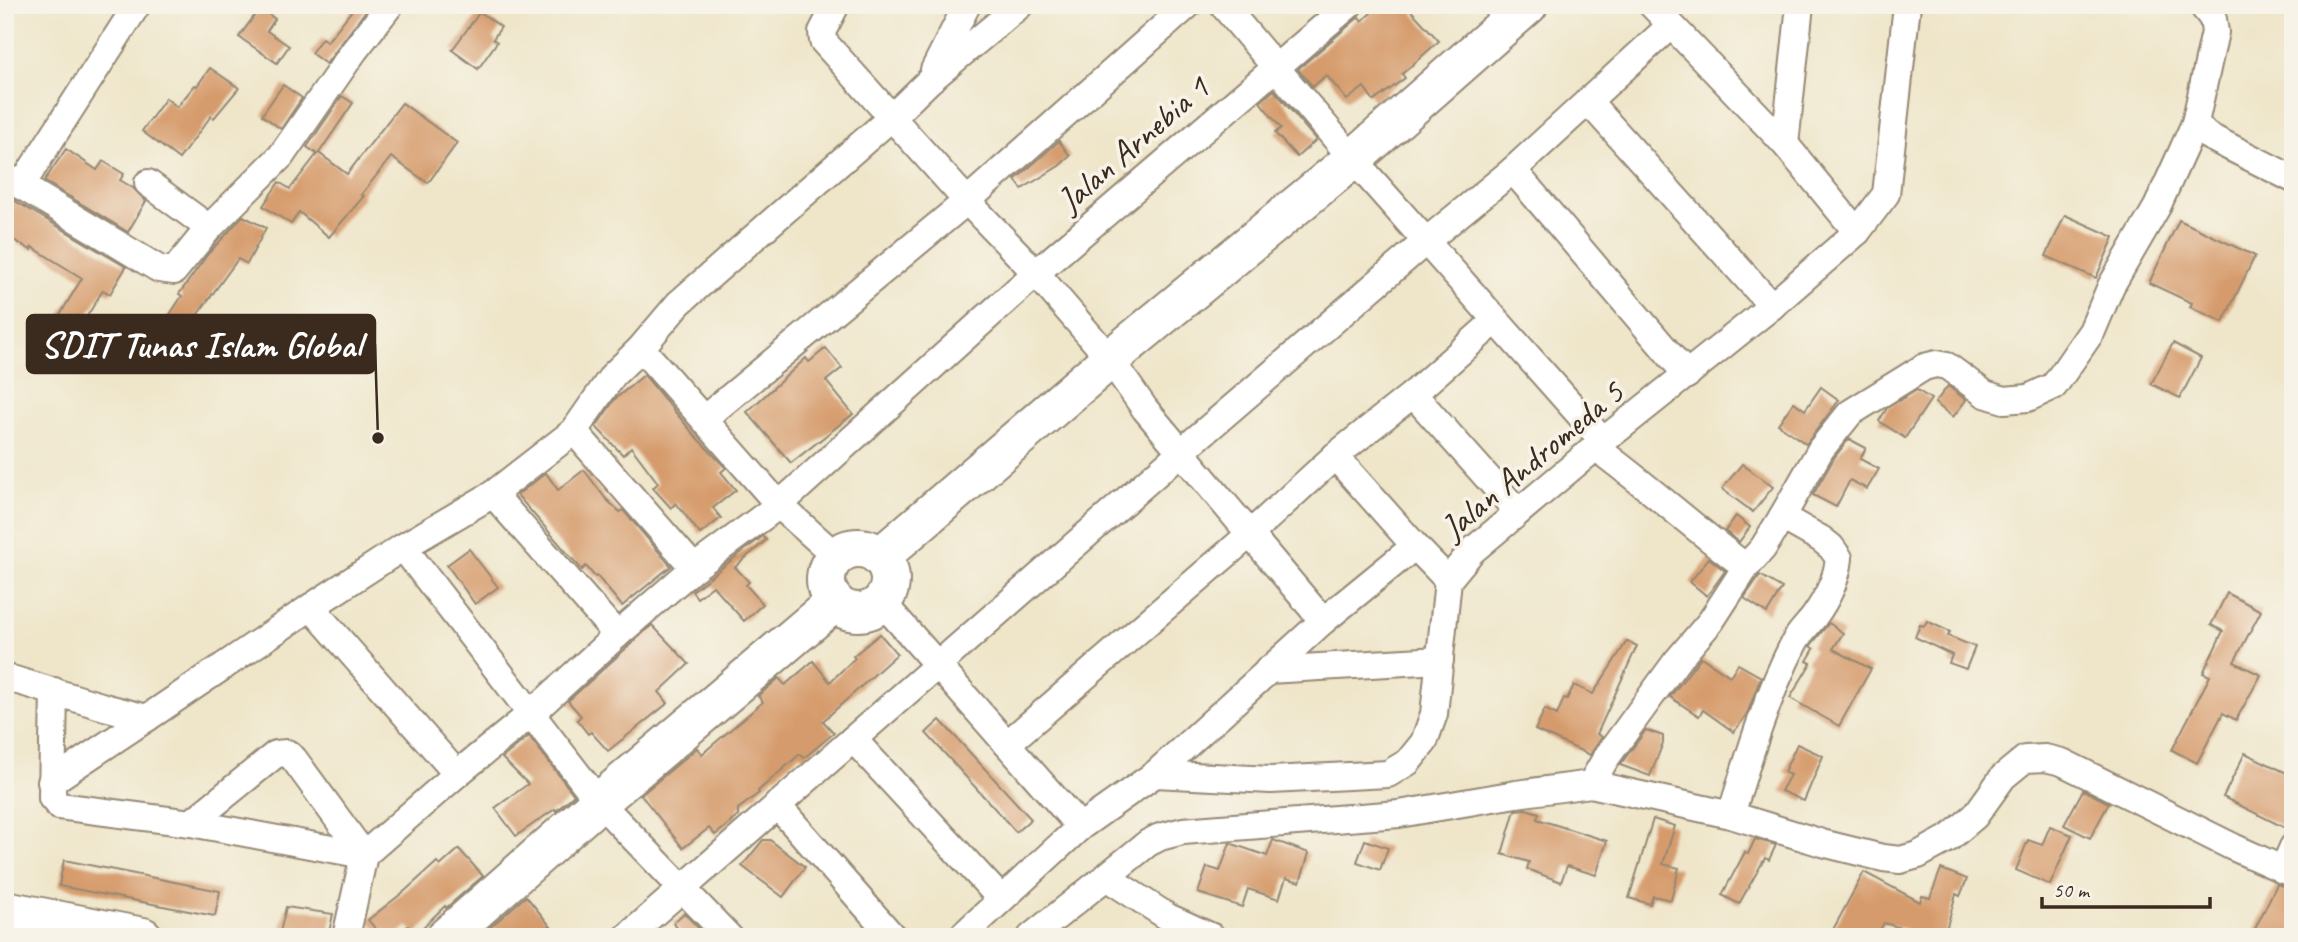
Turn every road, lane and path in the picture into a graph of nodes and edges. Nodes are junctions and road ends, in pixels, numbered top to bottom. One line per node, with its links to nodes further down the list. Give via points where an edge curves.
1 (137, 5): 24 (street)
2 (390, 5): 27 (street, via 281,156)
3 (836, 5): 18 (street, via 822,32 823,41)
4 (967, 5): 16 (street)
5 (1020, 5): 16 (street)
6 (1188, 5): 26 (street)
7 (1223, 5): 15 (street)
8 (1349, 5): 15 (street, Jalan Arnebia 1)
9 (1528, 5): 21 (street)
10 (1652, 5): 14 (street)
11 (1800, 5): 20 (street)
12 (1907, 5): 28 (street, Jalan Andromeda 5, via 1886,194)
13 (2203, 5): 19 (street, via 2215,32)
14 (1676, 22): 17 (street); 20 (street)
15 (1275, 68): 21 (street); 30 (street, Jalan Arnebia 1)
16 (929, 81): 18 (street)
17 (1588, 101): 22 (street); 31 (street)
18 (892, 117): 26 (street); 33 (street, via 679,303)
19 (2195, 123): 23 (street, via 2206,135); 45 (street, via 2162,198 2111,286 2092,331 2054,386 2028,398 2004,400 1985,394 1947,366 1924,367 1850,413 1821,449)
20 (1785, 145): 28 (street)
21 (1353, 159): 29 (street); 34 (street)
22 (1513, 170): 29 (street); 35 (street)
23 (2293, 180)
24 (13, 181): 27 (street, via 159,270 174,271)
25 (148, 183): 27 (street)
26 (967, 201): 30 (street); 37 (street)
27 (209, 228)
28 (1857, 232): 31 (street, Jalan Andromeda 5)
29 (1425, 242): 32 (street); 40 (street)
30 (1036, 273): 34 (street); 43 (street, Jalan Arnebia 1)
31 (1772, 306): 35 (street, Jalan Andromeda 5)
32 (1495, 321): 36 (street); 39 (street)
33 (641, 348): 37 (street); 38 (street, via 613,376)
34 (1110, 359): 40 (street); 50 (street)
35 (1687, 375): 39 (street, Jalan Andromeda 5)
36 (1413, 394): 41 (street); 44 (street)
37 (705, 418): 43 (street)
38 (573, 431): 42 (street); 52 (street)
39 (1600, 445): 44 (street, Jalan Andromeda 5); 51 (street)
40 (1181, 452): 46 (street); 60 (street)
41 (1335, 456): 46 (street); 47 (street)
42 (493, 494): 48 (street); 58 (street)
43 (779, 505): 49 (street); 52 (street, Jalan Arnebia 1)
44 (1517, 512): 53 (street, Jalan Andromeda 5, via 1472,551)
45 (1783, 517): 51 (street); 74 (street, via 1831,547 1839,558 1838,571 1822,604 1796,639 1773,689)
46 (1250, 534): 57 (street); 67 (street)
47 (1415, 546): 53 (street); 57 (street)
48 (403, 547): 56 (street); 64 (street)
49 (837, 557): 50 (street, via 859,548); 54 (street, via 827,579)
50 (880, 557): 55 (street, via 890,579)
51 (1746, 567): 71 (street)
52 (694, 568): 58 (street, Jalan Arnebia 1)
53 (1448, 580): 59 (street, Jalan Andromeda 5)
54 (835, 602): 55 (street, via 858,612); 72 (street)
55 (882, 602): 60 (street)
56 (311, 607): 65 (street); 68 (street)
57 (1324, 621): 61 (street)
58 (617, 635): 64 (street, Jalan Arnebia 1)
59 (1440, 660): 61 (street); 69 (street, Jalan Andromeda 5, via 1434,714 1424,742 1408,762 1388,774 1271,780)
60 (937, 665): 66 (street); 67 (street)
61 (1268, 670): 69 (street)
62 (5, 677): 63 (street)
63 (54, 691): 65 (street); 70 (street)
64 (532, 713): 68 (street, Jalan Arnebia 1); 72 (street)
65 (147, 718): 70 (street)
66 (853, 739): 73 (street); 81 (street)
67 (1007, 744): 76 (street)
68 (457, 774): 77 (street, Jalan Arnebia 1)
69 (1155, 774): 76 (street)
70 (51, 782): 75 (street, via 52,798 59,806)
71 (1591, 784): 74 (street); 79 (street, via 1399,814 1173,832 1148,844)
72 (599, 802): 80 (street); 85 (street)
73 (777, 805): 80 (street); 88 (street)
74 (1731, 815): 78 (street, via 1822,844 1900,860 1949,838 2025,759 2045,758 2062,761)
75 (191, 823): 77 (street); 77 (street, via 276,754 287,753)
76 (1080, 827): 81 (street)
77 (364, 855): 84 (street)
78 (2289, 864)
79 (1107, 877): 90 (street); 91 (street, via 1168,917)
80 (682, 888): 86 (street); 87 (street)
81 (1001, 899): 89 (street)
82 (5, 911): 83 (street)
83 (143, 937)
84 (346, 937)
85 (446, 937)
86 (627, 937)
87 (729, 937)
88 (893, 937)
89 (961, 937)
90 (1031, 937)
91 (1212, 937)

